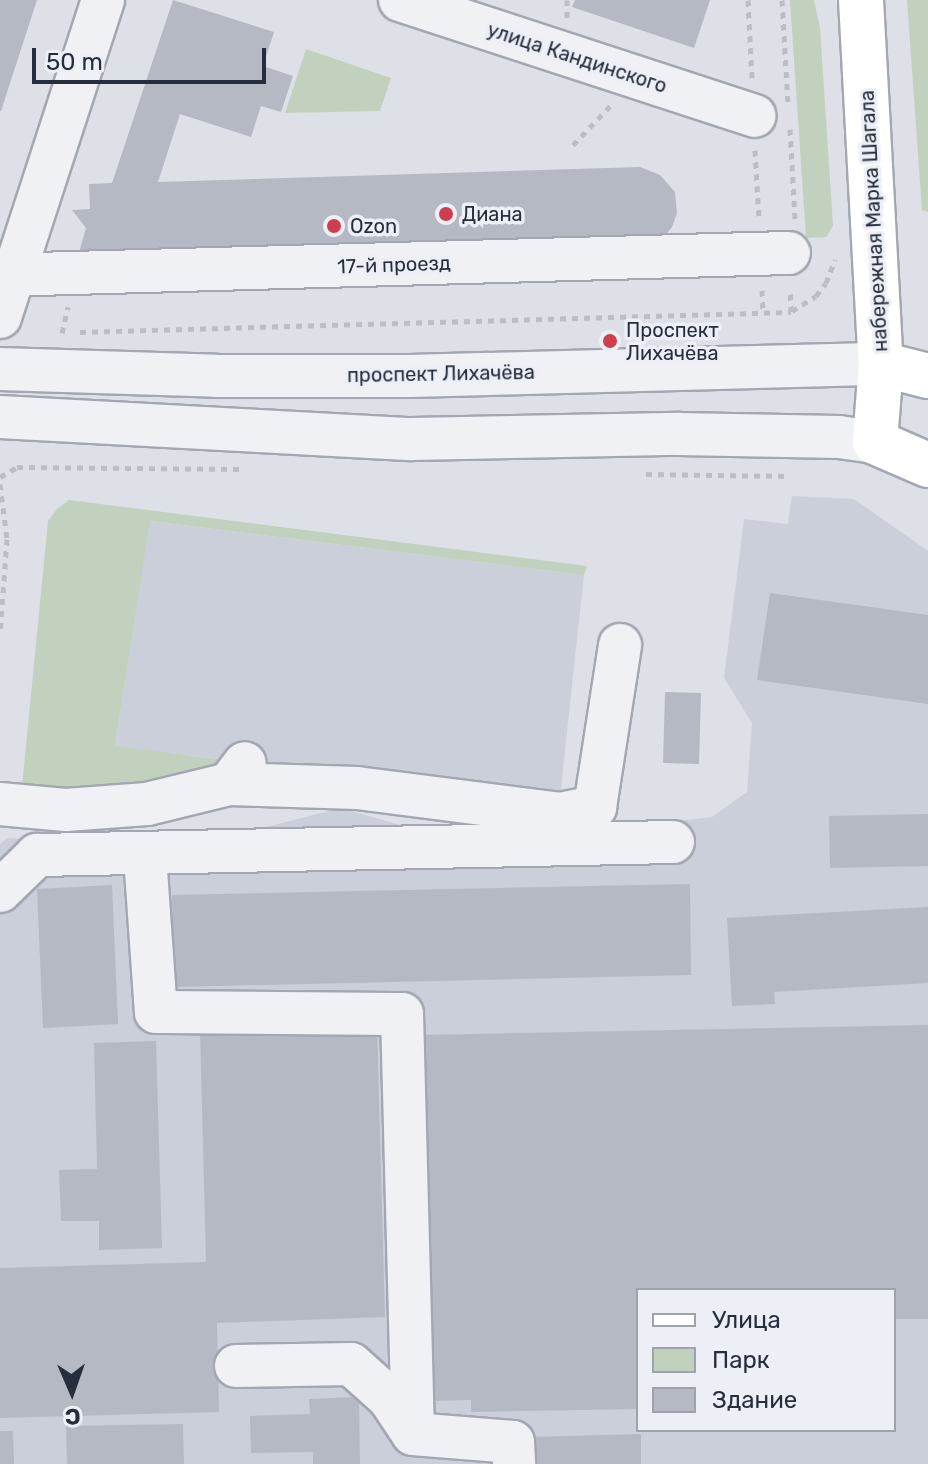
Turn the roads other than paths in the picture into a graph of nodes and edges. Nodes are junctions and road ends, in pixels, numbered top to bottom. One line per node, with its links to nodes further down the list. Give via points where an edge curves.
1 (103, 0): 6 (street)
2 (400, 0): 4 (street, улица Кандинского, via 636,78)
3 (861, 0): 8 (main road, набережная Марка Шагала)
4 (777, 115)
5 (792, 241): 6 (street, 17-й проезд)
6 (6, 276): 7 (street)
7 (0, 317)
8 (881, 364): 9 (street, проспект Лихачёва, via 409,376); 10 (main road); 12 (main road, набережная Марка Шагала)
9 (0, 369)
10 (928, 376)
11 (0, 417): 12 (street, via 411,439 679,434)
12 (875, 442): 13 (main road)
13 (928, 465)
14 (620, 645): 15 (street, via 595,807 559,814 237,773 147,804 66,810)
15 (0, 804)
16 (673, 842): 17 (street)
17 (145, 856): 18 (street, via 37,855); 20 (street, via 156,1012 402,1014)
18 (0, 891)
19 (236, 1366): 20 (street, via 351,1364 389,1398)
20 (413, 1434): 21 (street, via 513,1442)
21 (514, 1464)

